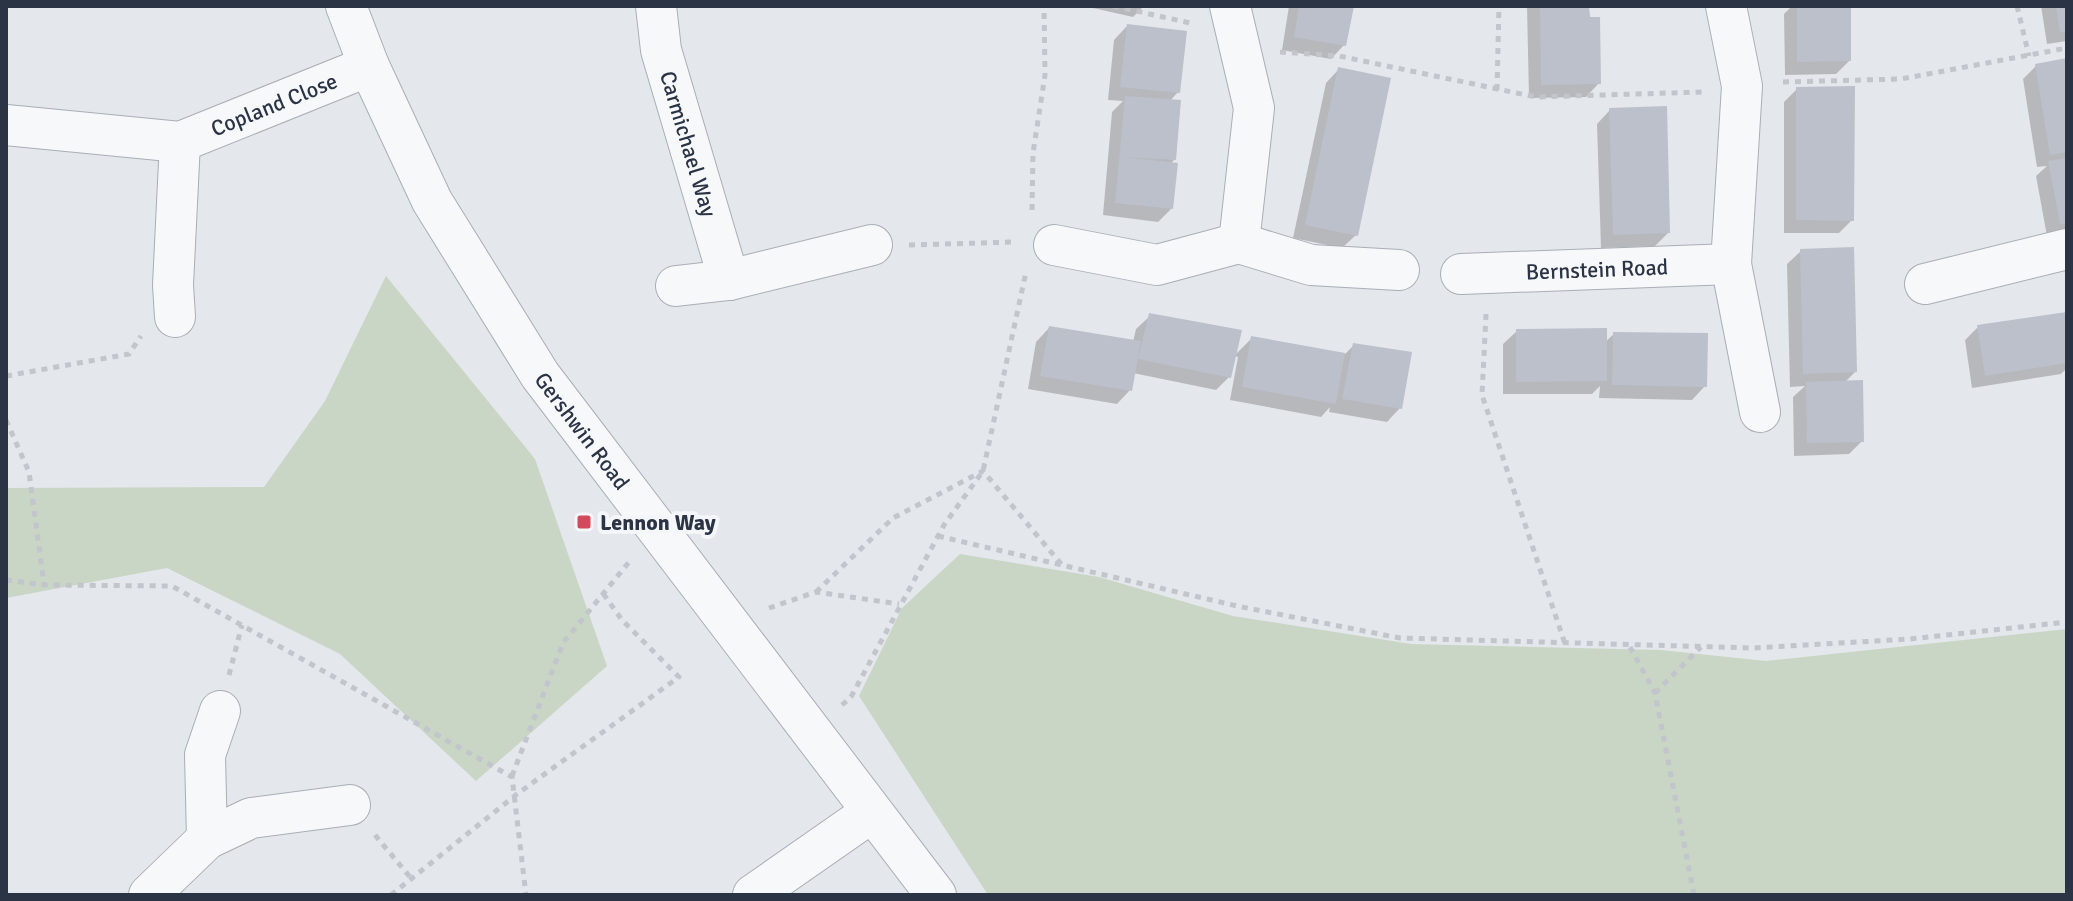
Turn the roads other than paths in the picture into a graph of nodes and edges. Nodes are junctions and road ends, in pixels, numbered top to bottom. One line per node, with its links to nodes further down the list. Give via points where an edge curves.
1 (346, 6): 5 (street, Gershwin Road)
2 (656, 6): 15 (street, Carmichael Way, via 661,50)
3 (1726, 6): 12 (street, via 1742,86)
4 (1234, 23): 9 (street, via 1254,108)
5 (369, 66): 7 (street, Copland Close); 22 (street, Gershwin Road, via 432,201 540,375)
6 (6, 125): 7 (street, Copland Close)
7 (180, 142): 18 (street)
8 (1043, 243): 9 (street, via 1157,265)
9 (1239, 243): 13 (street, via 1311,265)
10 (872, 245): 15 (street)
11 (2067, 249): 16 (street)
12 (1731, 264): 14 (street, Bernstein Road); 19 (street)
13 (1399, 270)
14 (1474, 274)
15 (729, 280): 17 (street)
16 (1925, 284)
17 (676, 286)
18 (174, 301)
19 (1760, 412)
20 (220, 711): 23 (street, via 205,755)
21 (350, 805): 23 (street, via 251,818)
22 (872, 812): 25 (street); 26 (street, Gershwin Road)
23 (207, 839): 24 (street)
24 (149, 895)
25 (753, 895)
26 (936, 895)

